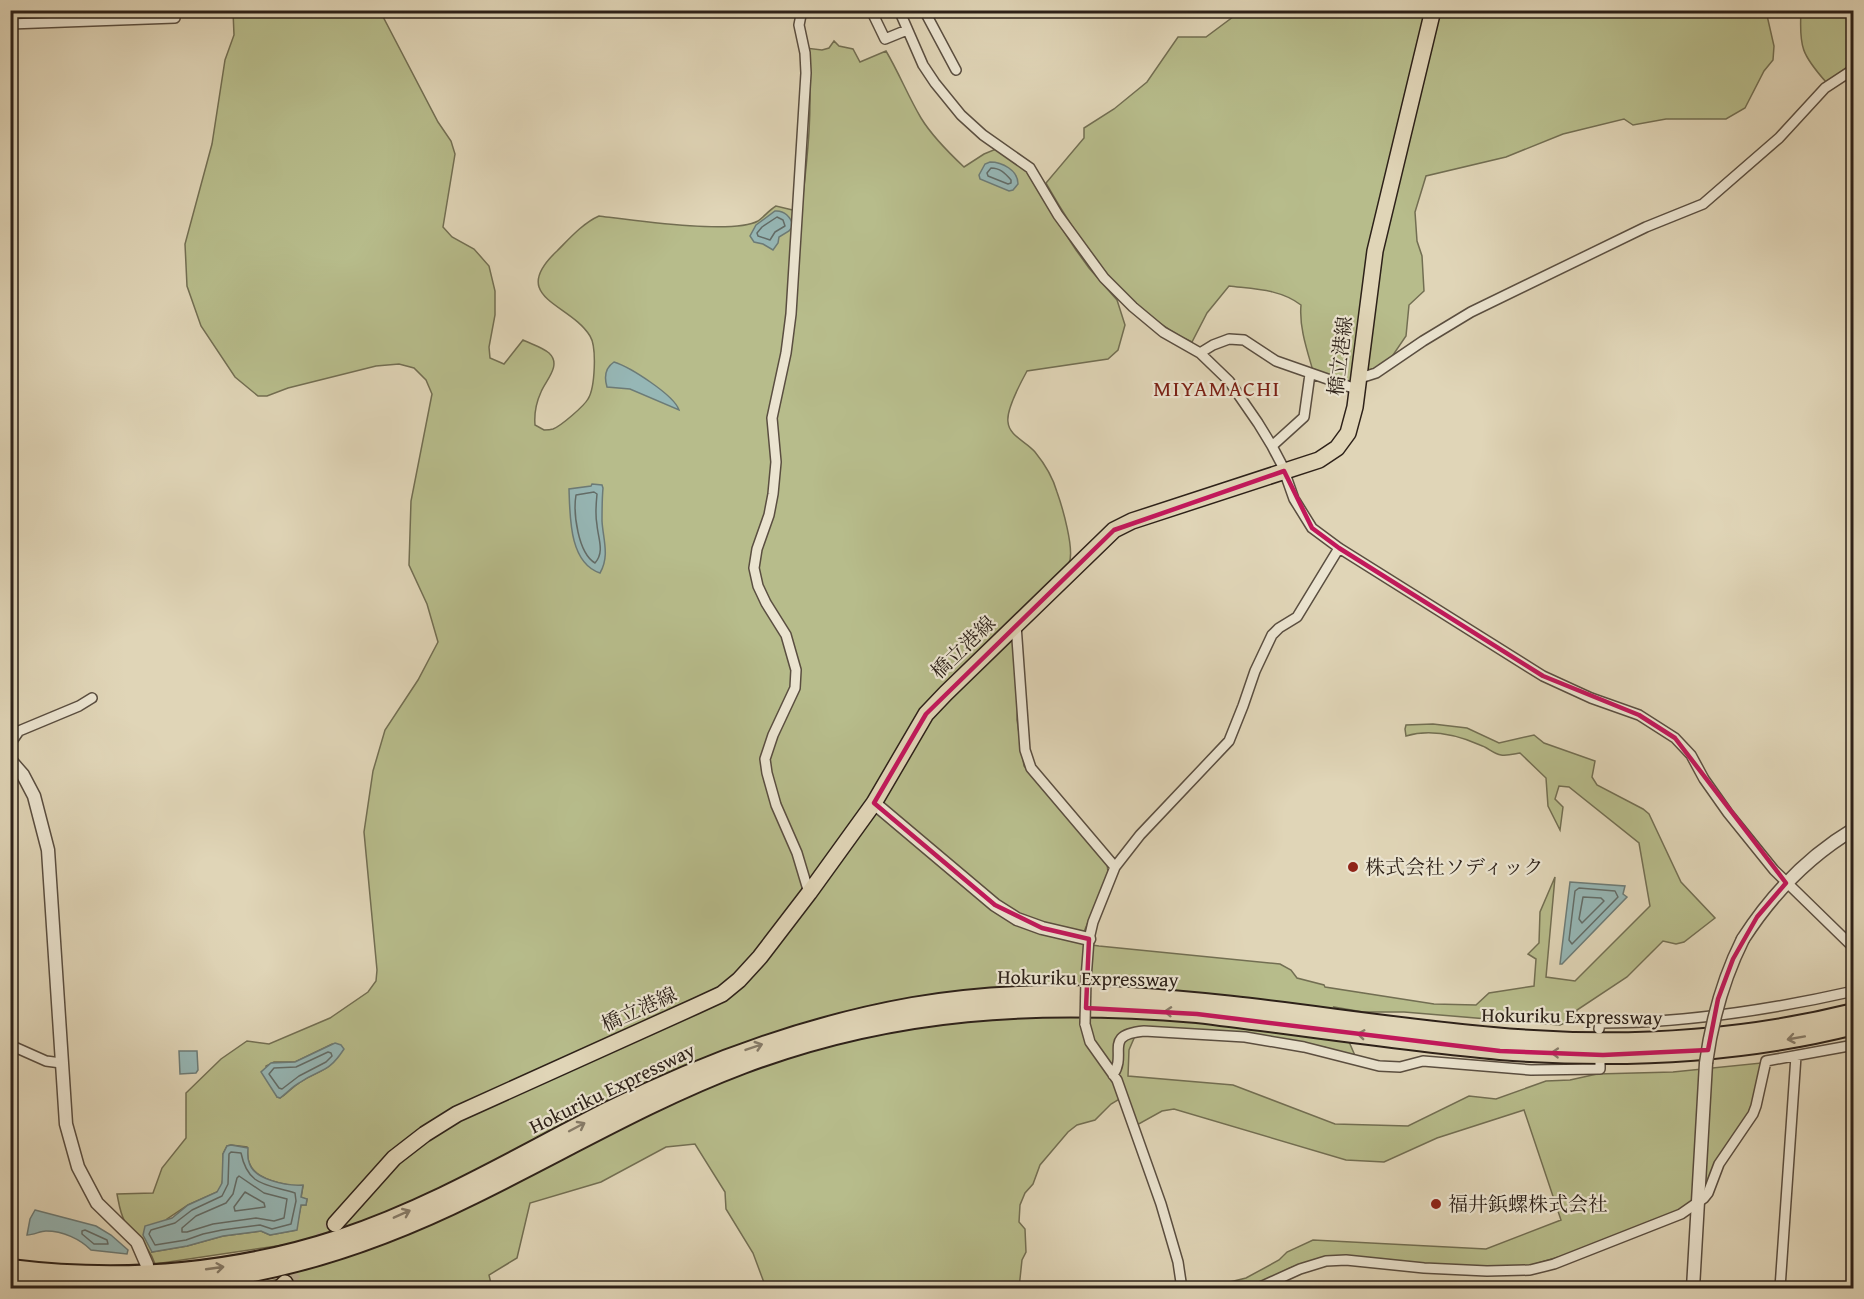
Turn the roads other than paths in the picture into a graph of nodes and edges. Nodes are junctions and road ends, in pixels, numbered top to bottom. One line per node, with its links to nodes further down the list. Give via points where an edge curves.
1 (802, 10): 25 (street, via 799,25 806,73 791,314 772,418 776,462 773,494 754,568 766,603 786,635 796,670 795,688 765,759 776,805)
2 (871, 10): 8 (street, via 887,44)
3 (899, 10): 8 (street)
4 (924, 10): 10 (street)
5 (1433, 10): 13 (main road, 橋立港線, via 1375,251)
6 (175, 18): 7 (street)
7 (10, 24)
8 (907, 30): 11 (street, via 923,65 950,101 983,135 1030,168 1058,215 1104,278 1163,332)
9 (1854, 69): 13 (street, via 1825,88 1779,138 1703,204 1471,312)
10 (956, 70)
11 (1200, 353): 12 (street, via 1236,338 1253,344 1276,361); 14 (street, via 1238,392)
12 (1310, 374): 13 (street); 14 (street, via 1304,417)
13 (1357, 384): 15 (main road, 橋立港線, via 1348,433 1337,448 1319,460)
14 (1272, 447): 15 (street)
15 (1284, 471): 16 (street, via 1294,499 1312,528); 17 (main road, 橋立港線, via 1114,530)
16 (1340, 548): 23 (street, via 1297,617 1272,635 1229,741); 24 (street, via 1544,676 1639,715 1675,738 1691,755 1728,813)
17 (1016, 625): 21 (main road, 橋立港線, via 926,714); 23 (street, via 1024,740 1031,768)
18 (92, 698): 19 (street, via 19,731)
19 (10, 744)
20 (10, 760): 35 (street, via 34,796 48,850)
21 (874, 803): 25 (main road, 橋立港線); 26 (street, via 1017,919)
22 (1854, 829): 24 (street)
23 (1115, 867): 26 (street)
24 (1786, 882): 27 (street); 38 (street, bridge, via 1743,939 1712,1020)
25 (809, 893): 39 (main road, 橋立港線, via 760,957 722,994 457,1114 394,1158)
26 (1089, 939): 37 (street, bridge, via 1085,1024 1090,1042)
27 (1854, 948)
28 (1854, 991): 31 (street, via 1724,1016 1600,1023)
29 (1854, 1012): 41 (highway, Hokuriku Expressway, one-way to 29, via 70,1274 157,1274 236,1265 310,1248 433,1200 607,1111 739,1052 873,1014 961,999 1059,994 1151,997 1498,1037 1603,1041 1700,1038)
30 (1854, 1026): 42 (highway, Hokuriku Expressway, one-way to 42, via 1700,1051 1603,1054 1500,1051 1148,1010 1058,1007 968,1012 877,1026 744,1065 640,1110 436,1213 314,1260 240,1278 159,1287 72,1288)
31 (1599, 1029)
32 (10, 1045): 35 (street, via 46,1061)
33 (1854, 1045): 34 (street)
34 (1796, 1056): 38 (street, via 1766,1061 1756,1106 1719,1164 1708,1193); 46 (street)
35 (61, 1063): 40 (street, via 66,1124 78,1167 97,1203 137,1242)
36 (1600, 1063): 37 (street, via 1600,1069 1588,1070 1531,1070 1423,1061 1400,1068 1245,1037 1144,1031 1122,1036)
37 (1113, 1075): 43 (street, via 1161,1204 1178,1262)
38 (1698, 1201): 44 (street, via 1681,1214 1530,1270 1449,1270 1326,1261); 45 (street)
39 (335, 1224)
40 (147, 1265)
41 (10, 1268)
42 (10, 1282)
43 (1179, 1288)
44 (1258, 1288)
45 (1693, 1288)
46 (1780, 1288)

